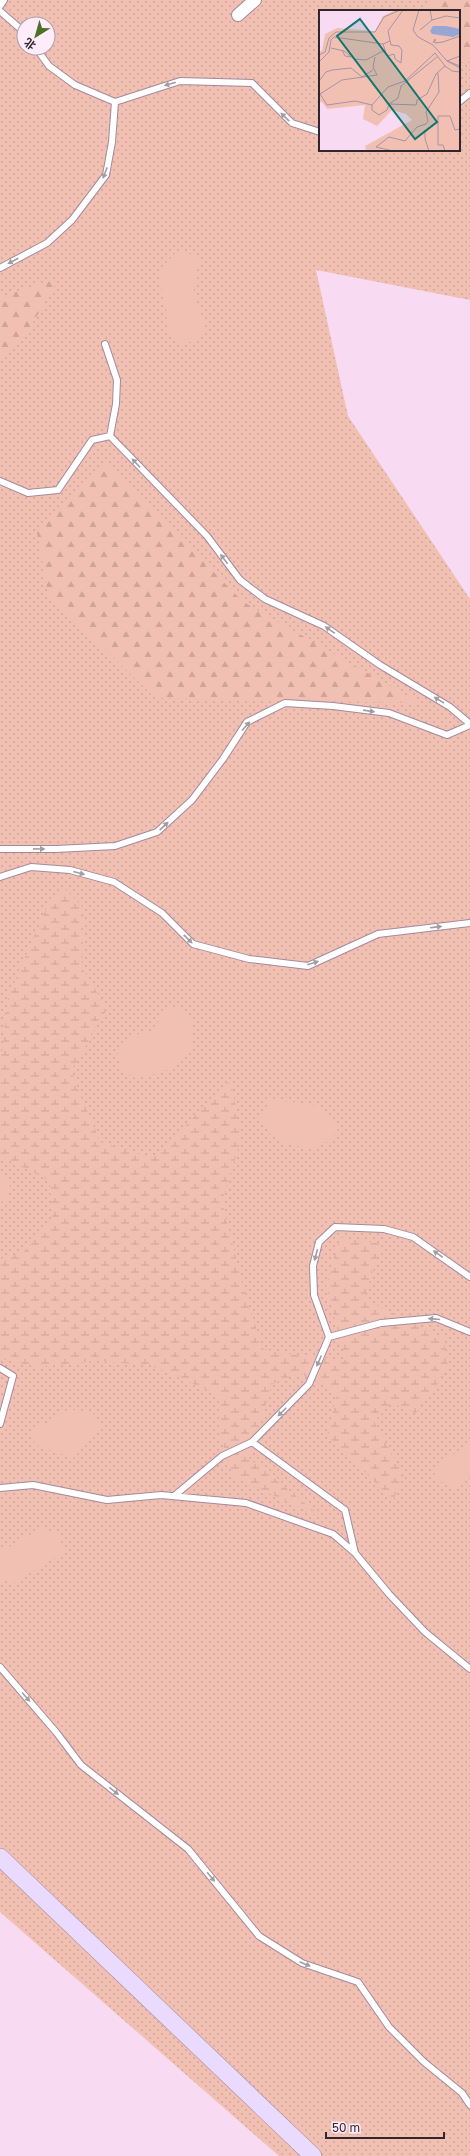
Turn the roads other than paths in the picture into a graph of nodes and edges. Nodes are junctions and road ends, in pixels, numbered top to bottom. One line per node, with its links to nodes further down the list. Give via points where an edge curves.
1 (4, 0): 3 (lane)
2 (255, 0): 5 (street)
3 (0, 6)
4 (0, 11): 6 (lane)
5 (238, 15)
6 (16, 25)
7 (42, 56): 10 (lane, via 49,66 76,85)
8 (470, 94): 9 (lane)
9 (460, 101)
10 (115, 102): 11 (lane, one-way to 10, via 292,123 252,83 180,81); 12 (lane, one-way to 12, via 106,175 72,220 47,243)
11 (319, 132)
12 (0, 268)
13 (105, 344): 14 (lane, via 117,380)
14 (110, 436): 15 (lane, via 92,440 58,490 28,493); 16 (lane, one-way to 14, via 450,707 380,665 324,626 265,599 240,580 207,536)
15 (0, 481)
16 (470, 724): 17 (lane, one-way to 16, via 115,846 157,832 192,800 247,722 285,703 390,713 447,735)
17 (0, 849)
18 (0, 877): 19 (lane, one-way to 19, via 31,867 70,870 114,882 162,913 193,944 249,958 308,966 378,934)
19 (470, 923)
20 (470, 1276): 22 (lane, one-way to 22, via 413,1237 384,1229 335,1227 319,1242 313,1266 314,1294)
21 (470, 1332): 22 (lane, one-way to 22, via 436,1318 381,1323)
22 (329, 1337): 25 (lane, one-way to 25, via 309,1384)
23 (0, 1368): 24 (lane, via 13,1376)
24 (0, 1424)
25 (252, 1442): 27 (lane, via 222,1456); 28 (lane, via 345,1510)
26 (0, 1488): 27 (lane, via 33,1485 107,1500 161,1494)
27 (174, 1496): 28 (lane, via 246,1504 332,1534)
28 (355, 1553): 30 (lane, via 425,1632)
29 (0, 1667): 32 (lane, one-way to 32, via 56,1732 80,1765 188,1849 259,1936 302,1963 358,1982 389,2027 424,2062 462,2093)
30 (470, 1669)
31 (0, 1857): 33 (street)
32 (470, 2105)
33 (313, 2156)

